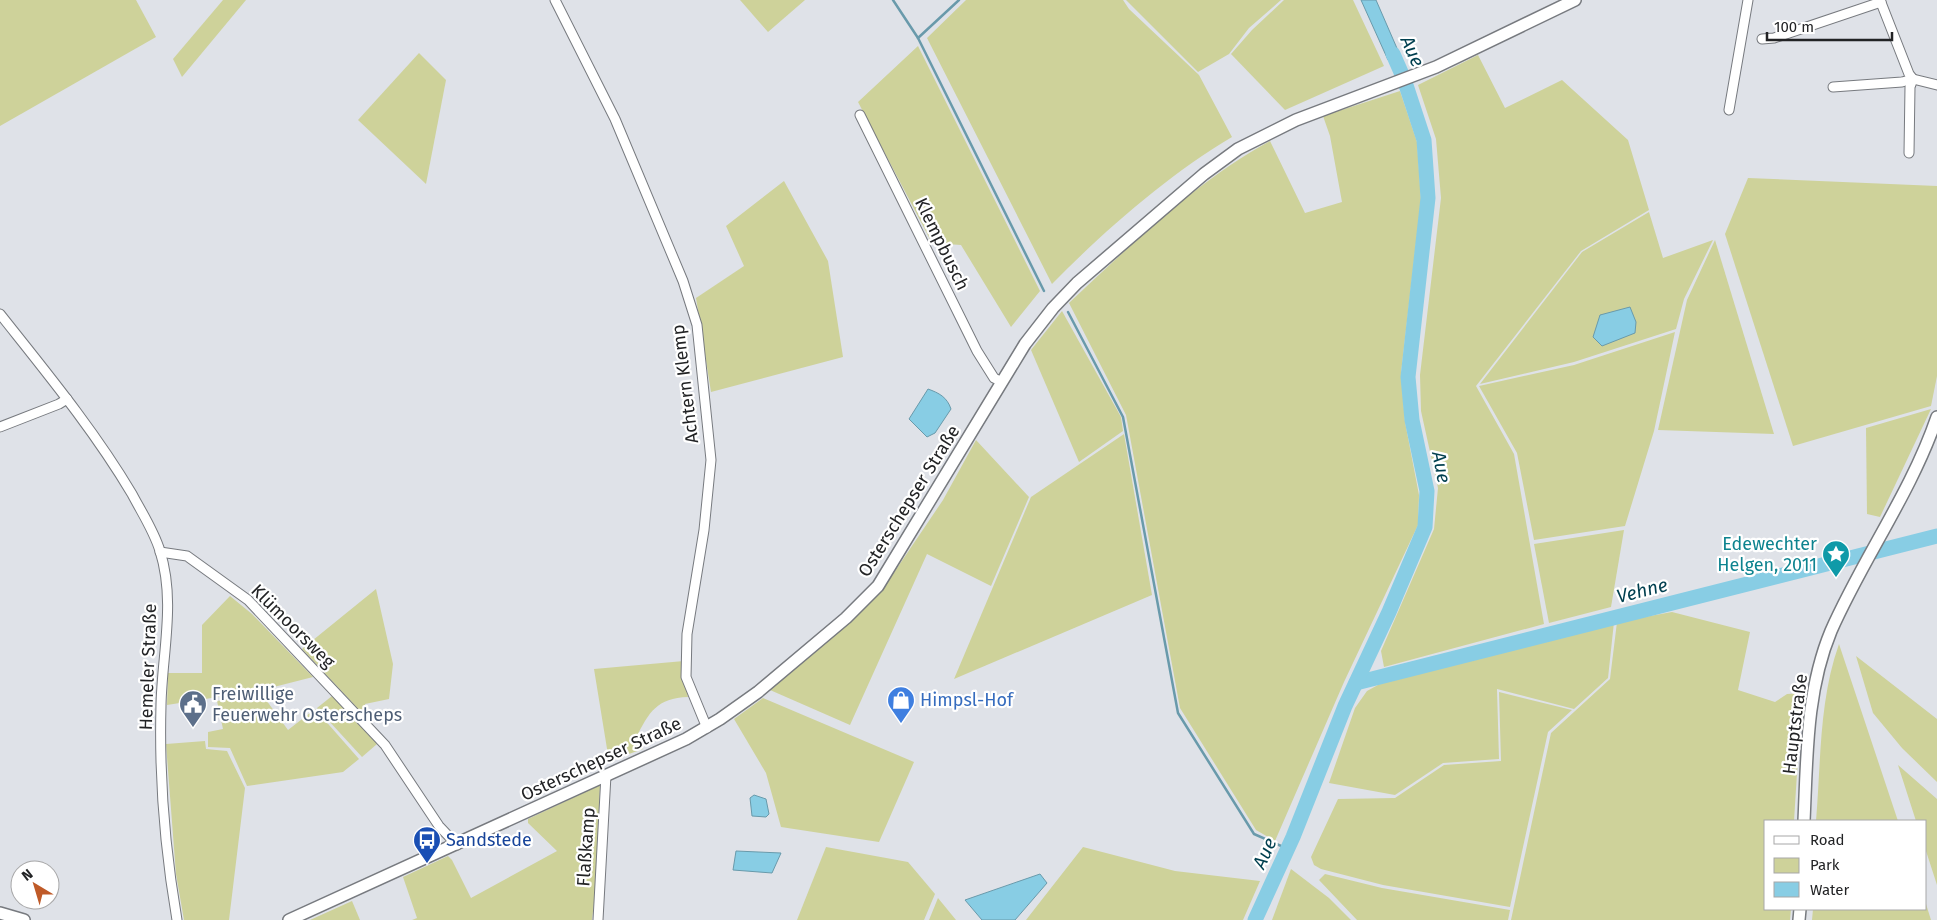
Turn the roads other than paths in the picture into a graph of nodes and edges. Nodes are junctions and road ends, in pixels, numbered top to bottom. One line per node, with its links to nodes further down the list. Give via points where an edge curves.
1 (555, 0): 18 (street, Achtern Klemp, via 615,119 683,281 697,325 711,460 704,530 687,634 686,677)
2 (1574, 0): 13 (main road, Osterschepser Straße, via 1419,74 1281,126 1234,152 1077,283 1025,344)
3 (1748, 0): 9 (street)
4 (1880, 1): 5 (street, via 1774,38); 6 (street, via 1905,67)
5 (1762, 39)
6 (1913, 78): 7 (street); 8 (street, via 1902,82); 11 (street, via 1910,87)
7 (1937, 85)
8 (1833, 87)
9 (1730, 110)
10 (860, 115): 13 (street, Klempbusch, via 977,351 994,378)
11 (1909, 153)
12 (0, 314): 14 (street, Hemeler Straße)
13 (1002, 382): 18 (main road, Osterschepser Straße, via 878,586 846,618 758,692)
14 (67, 399): 16 (street); 17 (street, Hemeler Straße, via 112,460 151,527)
15 (1937, 418): 20 (main road, Hauptstraße, via 1912,478 1831,632 1815,682)
16 (0, 427)
17 (160, 552): 21 (street, Klümoorsweg, via 187,556 248,600 385,745 439,826); 24 (street, Hemeler Straße, via 168,626 161,704 162,781 169,876)
18 (707, 728): 19 (main road, Osterschepser Straße)
19 (606, 776): 21 (main road, Osterschepser Straße); 26 (street, Flaßkamp)
20 (1804, 820)
21 (456, 845): 25 (main road, Osterschepser Straße)
22 (0, 913): 23 (main road)
23 (24, 920)
24 (177, 920)
25 (289, 920)
26 (598, 920)

